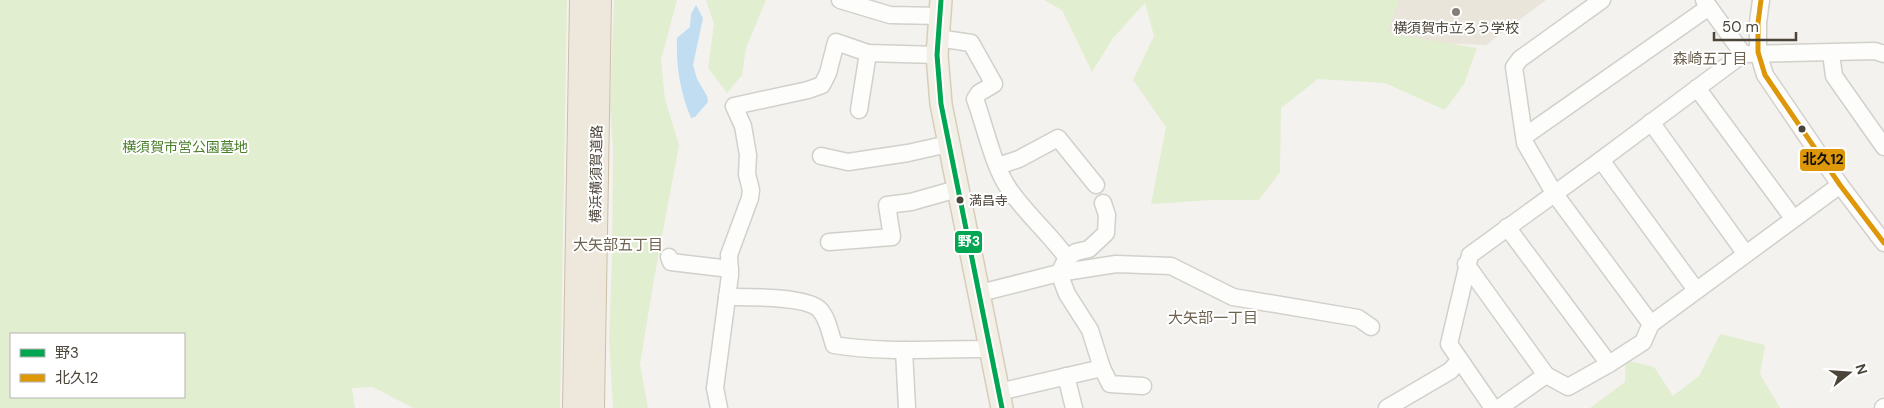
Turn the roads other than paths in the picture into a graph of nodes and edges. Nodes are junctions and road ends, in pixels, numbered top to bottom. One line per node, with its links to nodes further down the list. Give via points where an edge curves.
1 (582, 0): 51 (highway, 横浜横須賀道路)
2 (599, 0): 52 (highway, 横浜横須賀道路)
3 (840, 0): 7 (street, via 890,15)
4 (1602, 0): 16 (street, via 1520,59 1514,67)
5 (1761, 0): 10 (street)
6 (1706, 4): 10 (street); 16 (street)
7 (934, 8): 8 (main road)
8 (933, 49): 9 (street); 17 (main road, via 941,104); 21 (street, via 971,43 994,84 975,99)
9 (868, 53): 14 (street); 35 (street, via 836,42 822,85 734,106 743,126 751,190 729,255)
10 (1750, 53): 11 (street); 13 (street); 23 (street)
11 (1831, 53): 12 (street, via 1875,51); 18 (street, via 1834,76)
12 (1884, 54)
13 (1697, 88): 15 (street); 27 (street)
14 (859, 110)
15 (1651, 122): 20 (street); 31 (street)
16 (1525, 136): 25 (street)
17 (942, 146): 19 (street, via 848,162); 24 (main road)
18 (1884, 147)
19 (821, 156)
20 (1601, 160): 25 (street); 37 (street)
21 (998, 166): 22 (street, via 1019,159 1058,138); 33 (street, via 1009,189)
22 (1096, 185)
23 (1840, 185): 27 (street); 29 (street)
24 (952, 190): 30 (street, via 912,202 887,205 892,237); 38 (main road); 42 (main road)
25 (1554, 193): 28 (street); 40 (street)
26 (1103, 203): 33 (street, via 1107,215 1106,233 1089,249)
27 (1793, 218): 31 (street)
28 (1507, 227): 34 (street, via 1470,255); 45 (street)
29 (1883, 240)
30 (829, 242)
31 (1745, 253): 37 (street)
32 (669, 257): 35 (street, via 672,262)
33 (1067, 258): 36 (street)
34 (1466, 264): 44 (street, via 1449,344); 47 (street)
35 (730, 269): 39 (street)
36 (1059, 273): 38 (street); 41 (street, via 1116,264 1171,266 1233,297 1358,318); 46 (street, via 1067,294 1090,330)
37 (1696, 290): 40 (street)
38 (980, 293): 42 (main road)
39 (727, 297): 43 (street, via 796,300 819,309 827,320 834,345); 53 (street, via 715,388)
40 (1651, 324): 45 (street, via 1642,342)
41 (1371, 327)
42 (985, 348): 43 (street); 50 (main road)
43 (904, 350): 54 (street)
44 (1460, 360): 56 (street, via 1450,371); 57 (street)
45 (1609, 364): 47 (street, via 1568,387)
46 (1102, 368): 48 (street); 49 (street, via 1110,384)
47 (1546, 375): 58 (street)
48 (1066, 376): 50 (street); 55 (street)
49 (1143, 386)
50 (997, 403)
51 (575, 408)
52 (592, 408)
53 (719, 408)
54 (907, 408)
55 (1074, 408)
56 (1387, 408)
57 (1493, 408)
58 (1499, 408)

